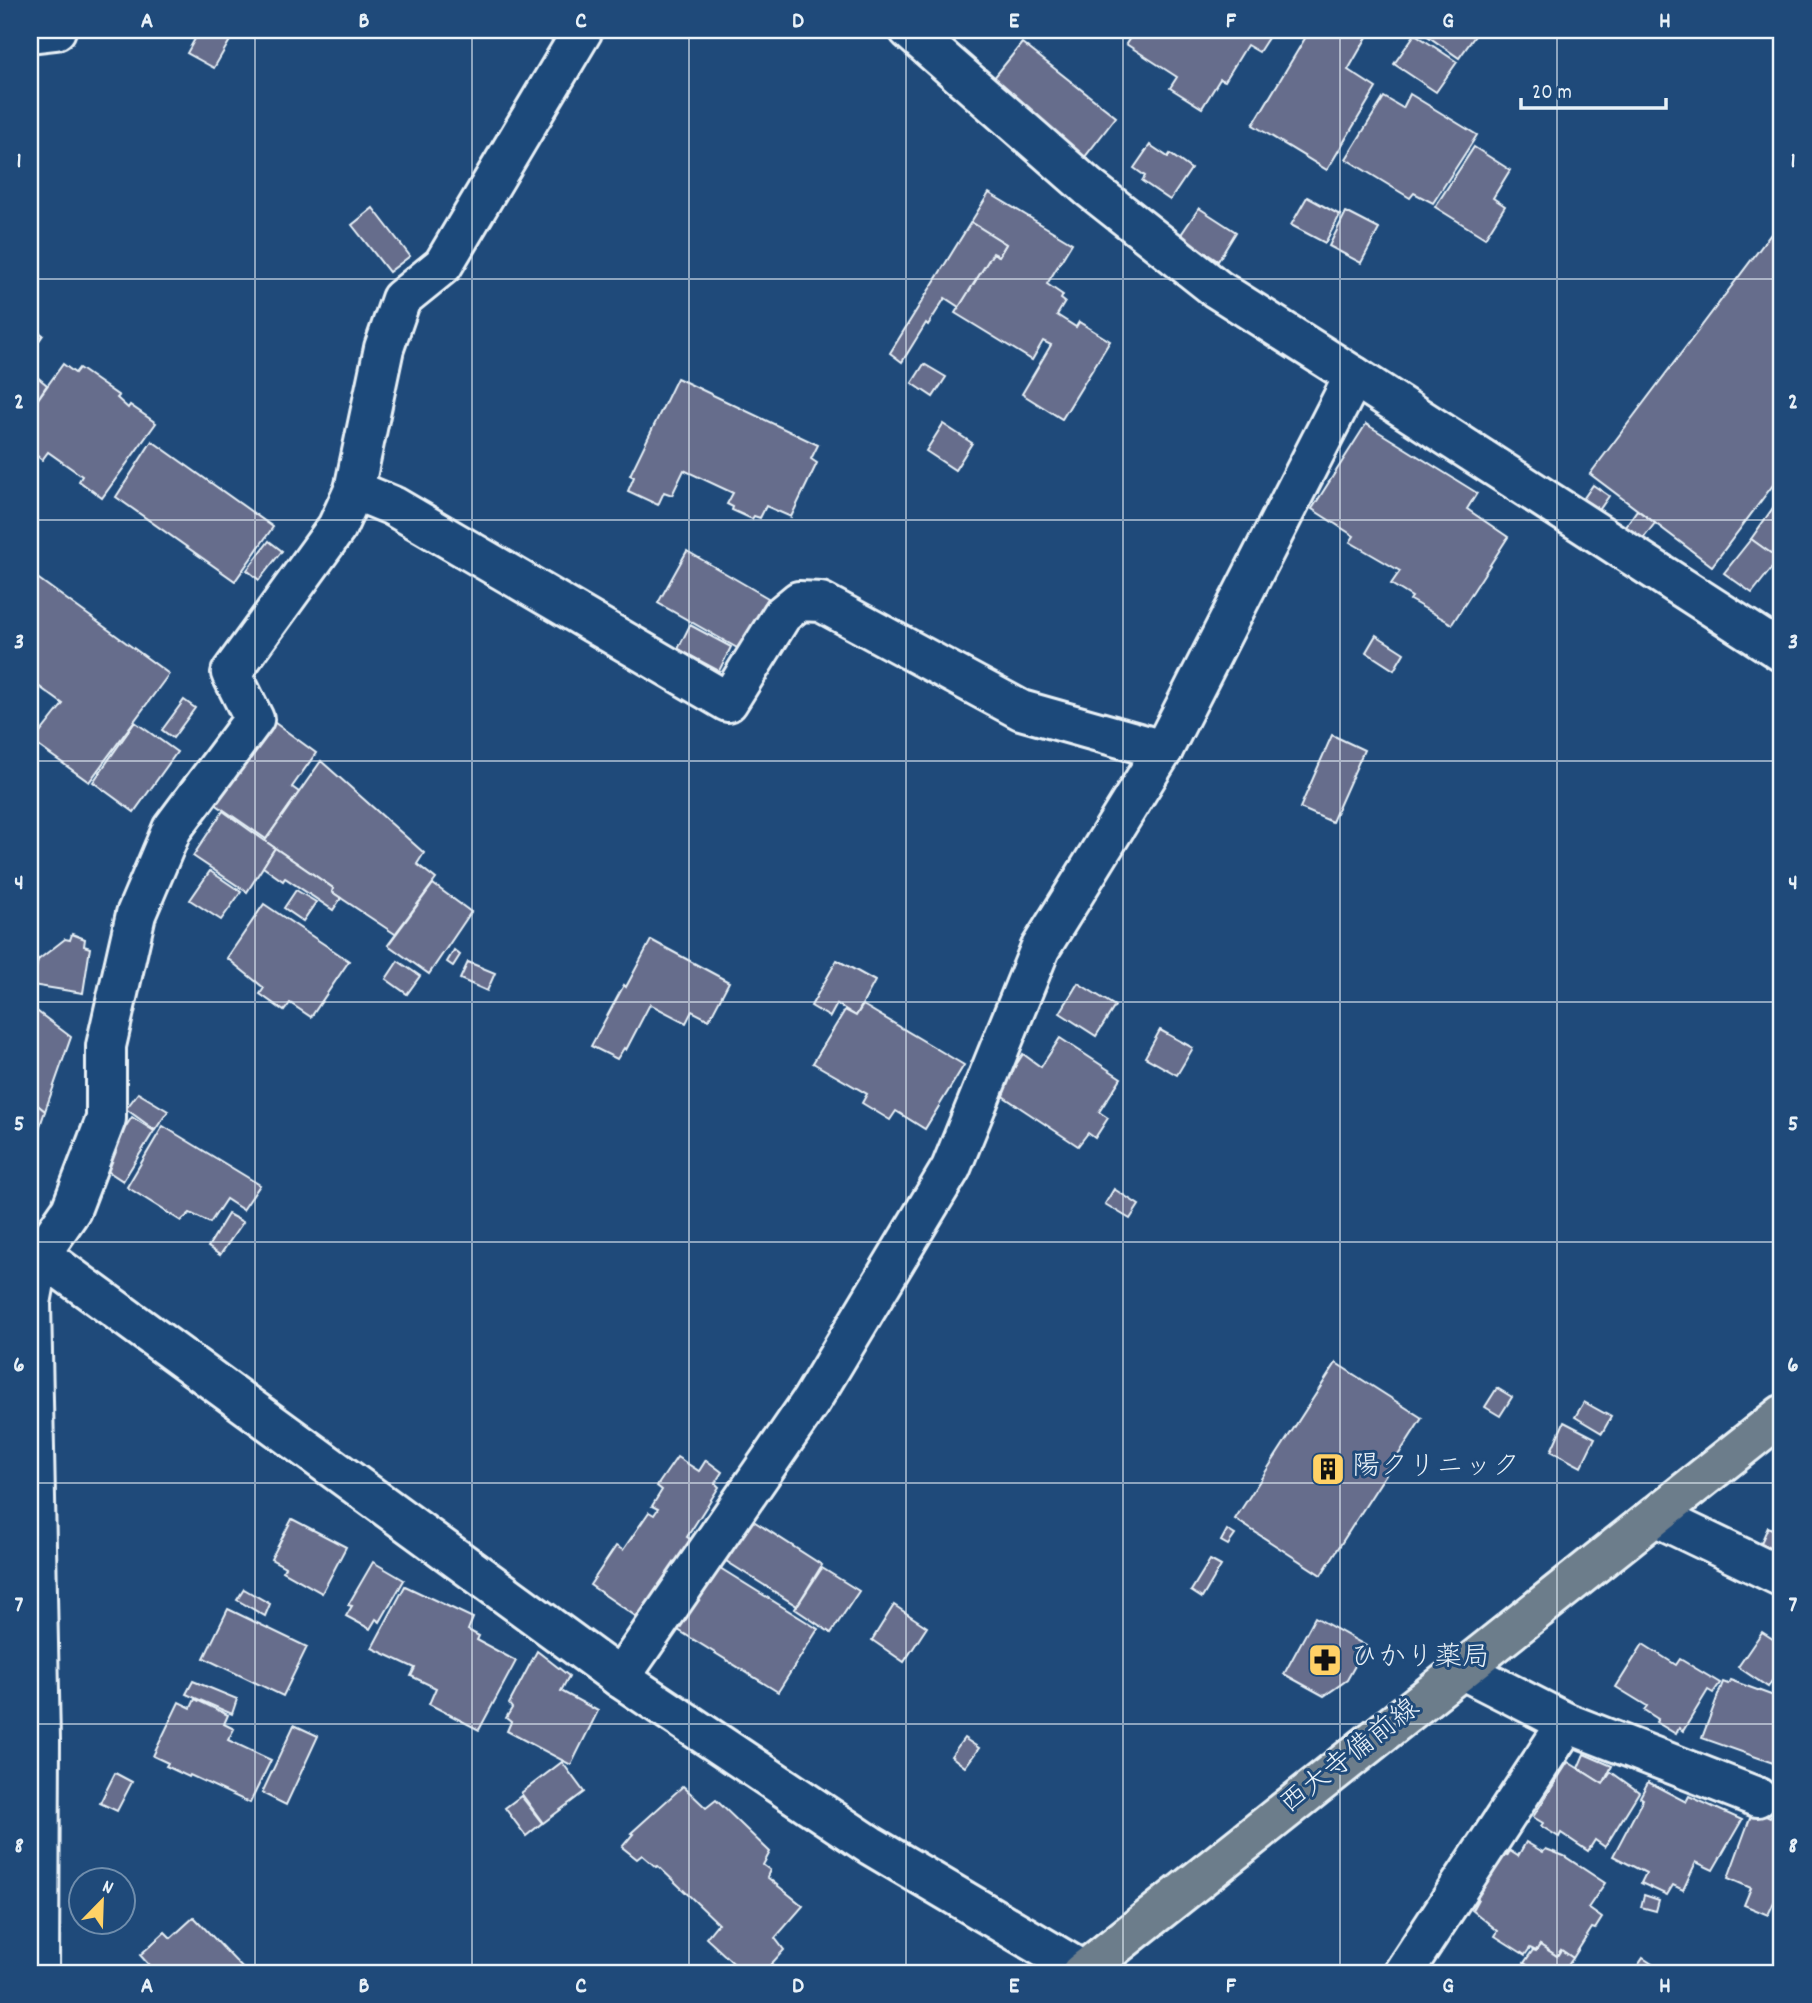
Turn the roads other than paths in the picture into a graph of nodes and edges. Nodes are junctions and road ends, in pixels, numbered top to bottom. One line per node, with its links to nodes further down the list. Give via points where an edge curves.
1 (56, 30): 4 (street)
2 (583, 30): 6 (street, via 443,265 401,299 384,348)
3 (909, 30): 5 (street, via 1088,187 1217,289)
4 (30, 33)
5 (1354, 376): 7 (street); 8 (street)
6 (354, 490): 8 (street, via 393,506 728,702 782,615 799,601 821,602 1021,710); 9 (street, via 337,527 231,673 254,719 172,829 136,914 106,1046 106,1119 71,1210)
7 (1782, 652)
8 (1163, 750): 15 (street, via 1040,949 951,1168 811,1401)
9 (35, 1251): 11 (street); 15 (street)
10 (1782, 1415): 12 (main road, 西大寺備前線)
11 (32, 1492): 18 (street, via 40,1740)
12 (1657, 1517): 13 (street); 14 (main road, 西大寺備前線)
13 (1782, 1577)
14 (1463, 1670): 16 (street); 19 (main road, 西大寺備前線)
15 (620, 1678): 19 (street, via 870,1845)
16 (1567, 1723): 17 (street); 20 (street)
17 (1757, 1797)
18 (39, 1973)
19 (1082, 1973)
20 (1403, 1973)

